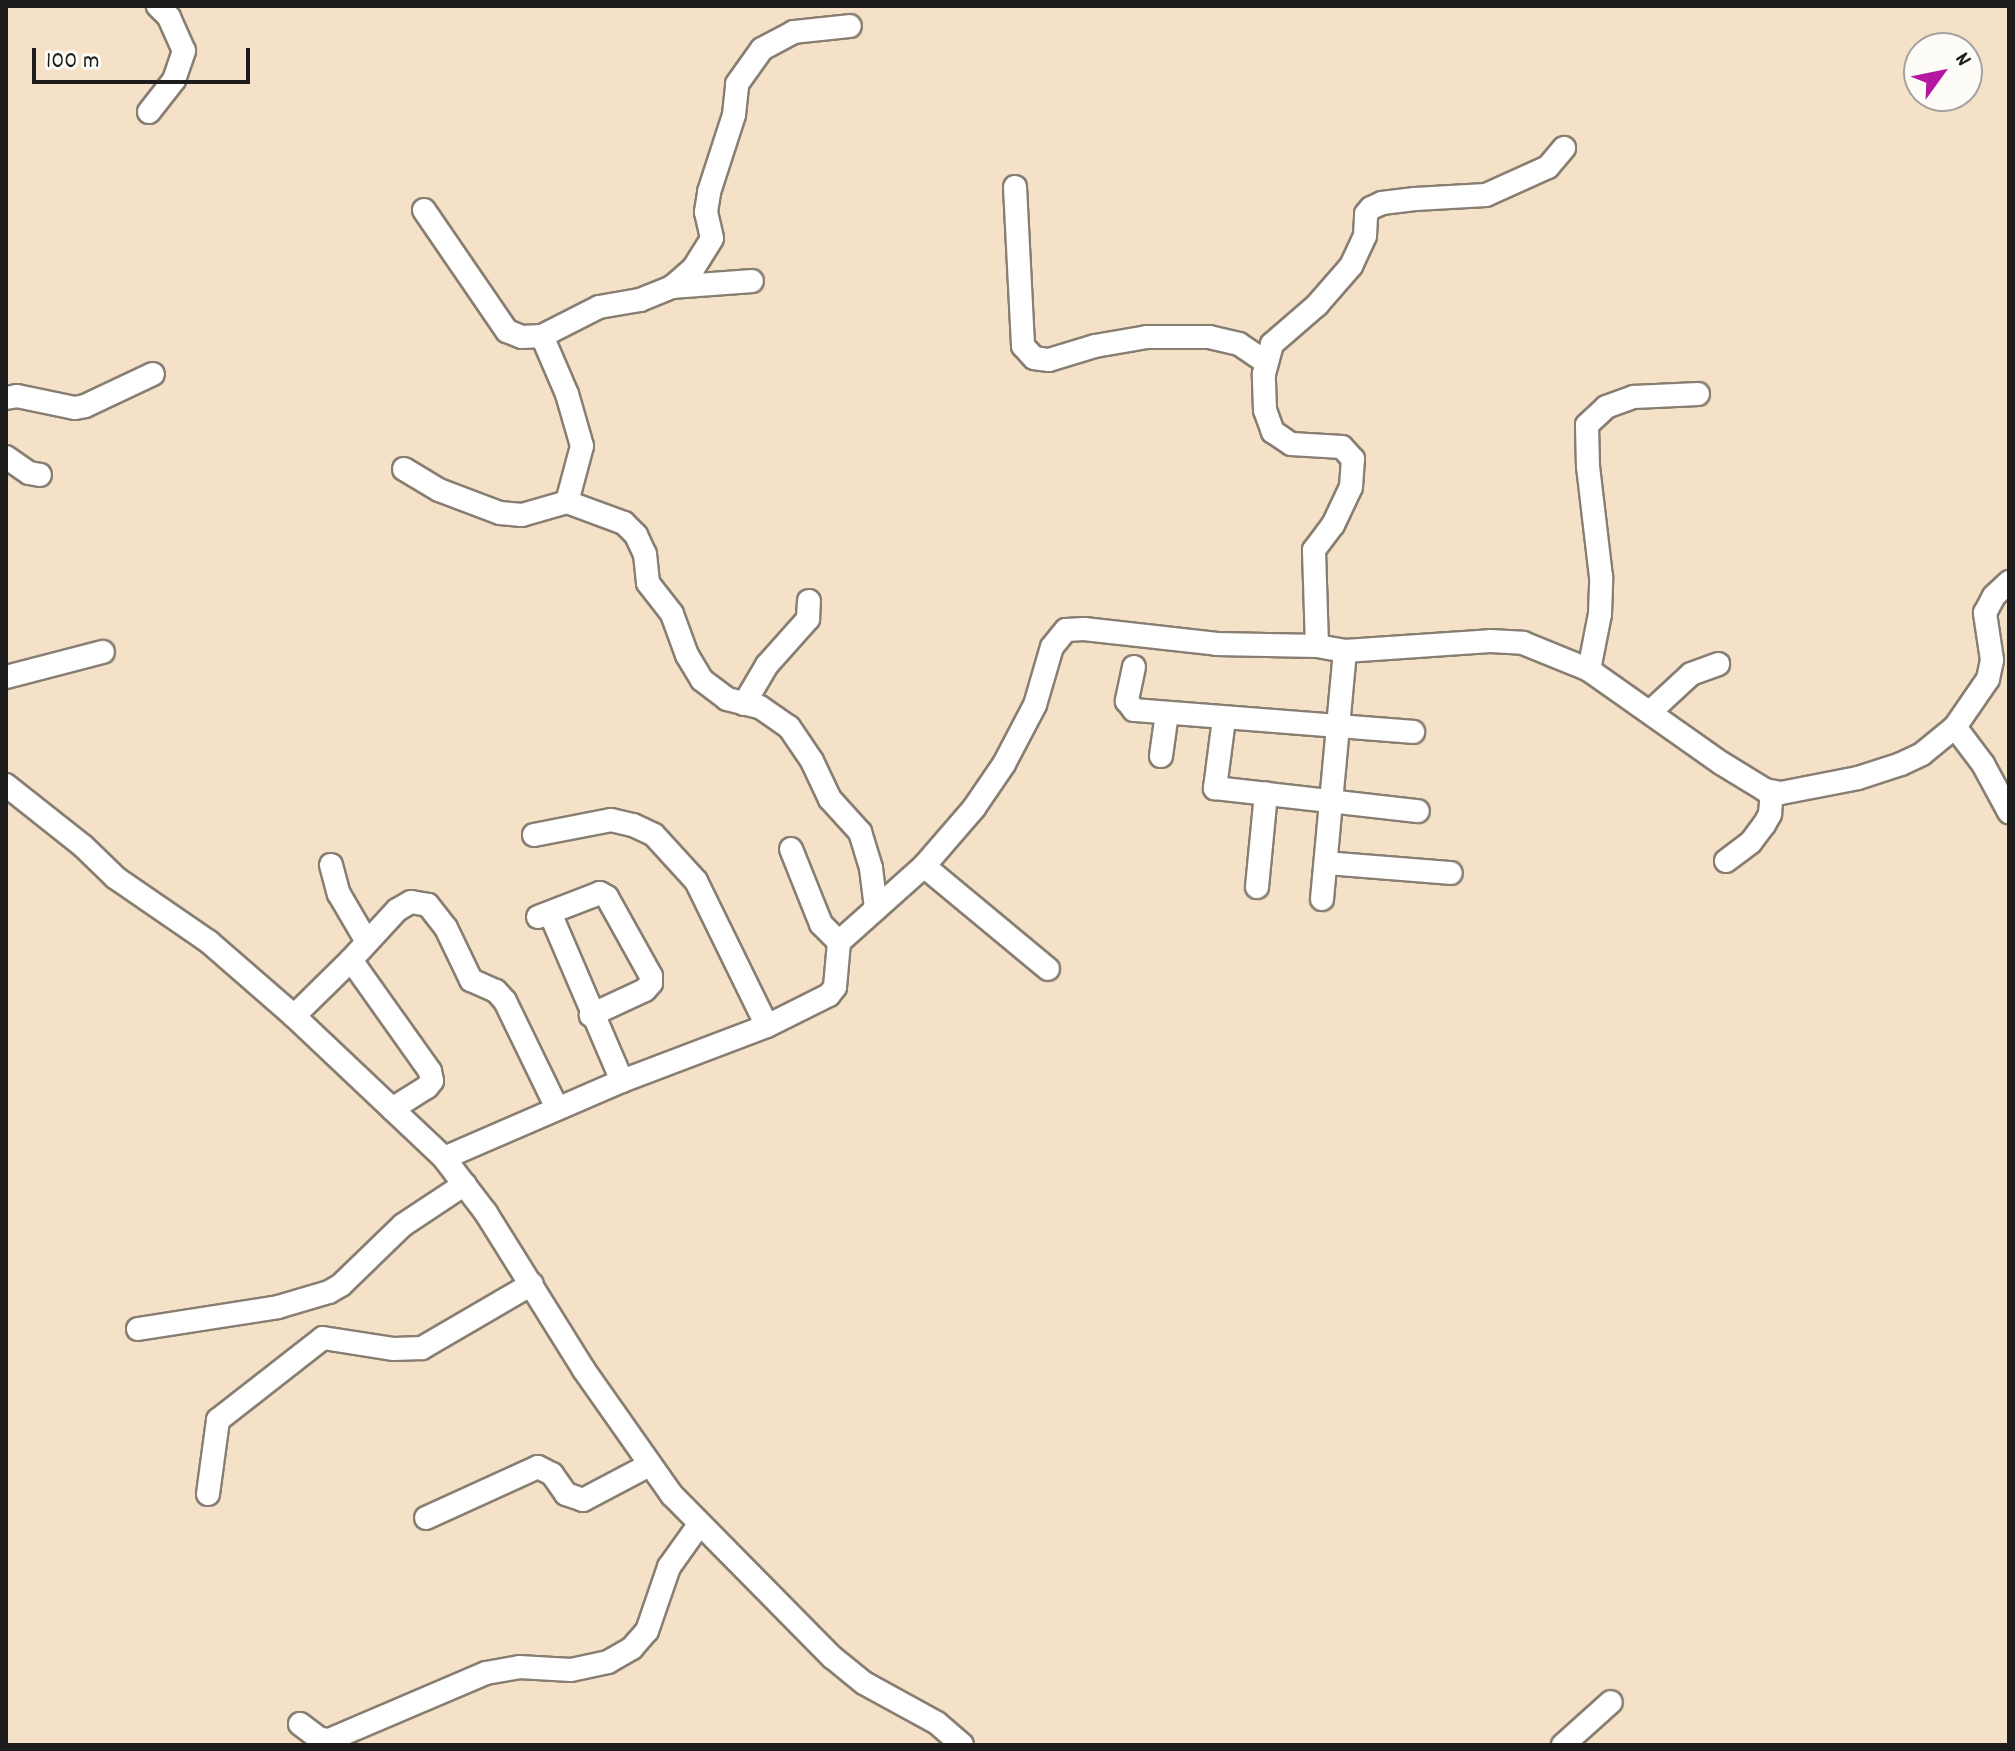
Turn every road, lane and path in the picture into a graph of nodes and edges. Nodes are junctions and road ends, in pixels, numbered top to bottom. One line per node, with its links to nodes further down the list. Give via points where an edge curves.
1 (158, 6): 3 (street, via 169,17 184,51 174,80)
2 (850, 26): 8 (street, via 794,32 762,49 745,72 737,84 734,115 709,192 706,212 712,238 693,269)
3 (149, 112)
4 (1564, 148): 10 (street, via 1548,167 1502,190 1371,208 1351,266 1305,317 1276,337)
5 (1015, 187): 10 (street, via 1023,346 1034,358 1049,360 1147,337 1209,337 1239,344)
6 (424, 210): 9 (street, via 507,331)
7 (752, 281): 8 (street)
8 (672, 287): 9 (street, via 640,300 599,307)
9 (542, 336): 17 (street, via 582,446)
10 (1266, 362): 20 (street, via 1265,410 1273,432 1291,444 1342,447 1353,459 1351,487 1314,550)
11 (153, 374): 13 (street, via 85,406)
12 (1698, 394): 25 (street, via 1634,397 1606,407 1587,425 1601,577)
13 (6, 398)
14 (6, 457): 16 (street)
15 (404, 469): 17 (street, via 439,490 500,513 522,515)
16 (40, 475)
17 (567, 502): 27 (street, via 624,523 636,535 645,554 648,583 672,614 692,666 714,691)
18 (2009, 582): 32 (street, via 1985,613 1992,660 1988,679)
19 (809, 601): 27 (street, via 808,619 767,665)
20 (1317, 646): 21 (street); 46 (street, via 1235,646 1066,630 1052,647 1035,705 1004,764 955,833)
21 (1345, 651): 25 (street, via 1507,642); 31 (street)
22 (103, 652): 26 (street)
23 (1718, 664): 28 (street, via 1691,674)
24 (1134, 667): 29 (street, via 1129,706)
25 (1589, 670): 28 (street)
26 (6, 677)
27 (744, 704): 50 (street, via 760,707 789,727 830,799 860,832)
28 (1650, 712): 36 (street)
29 (1167, 713): 30 (street); 34 (street)
30 (1224, 719): 31 (street); 37 (street, via 1213,786)
31 (1341, 727): 33 (street); 38 (street)
32 (1955, 727): 36 (street, via 1901,764 1858,778); 40 (street)
33 (1413, 732)
34 (1161, 756)
35 (6, 785): 56 (street, via 116,878 209,942)
36 (1772, 792): 43 (street, via 1764,825)
37 (1266, 793): 38 (street); 48 (street)
38 (1333, 800): 39 (street); 44 (street)
39 (1418, 811)
40 (2009, 812)
41 (534, 835): 57 (street, via 611,820 654,835 696,881)
42 (791, 849): 52 (street, via 819,920)
43 (1726, 861)
44 (1326, 863): 47 (street); 49 (street)
45 (331, 865): 51 (street, via 339,894)
46 (924, 866): 50 (street); 54 (street)
47 (1451, 873)
48 (1257, 887)
49 (1322, 899)
50 (876, 909): 52 (street)
51 (366, 940): 53 (street); 59 (street, via 411,902 428,905 446,928 471,980 505,1001)
52 (839, 942): 57 (street, via 835,987 829,995)
53 (351, 960): 56 (street); 60 (street, via 430,1071 427,1087)
54 (1048, 969)
55 (591, 1015): 55 (street, via 544,915 592,894 607,897 651,983); 58 (street)
56 (294, 1016): 60 (street)
57 (767, 1026): 58 (street)
58 (622, 1081): 59 (street)
59 (557, 1108): 61 (street)
60 (392, 1109): 61 (street)
61 (444, 1158): 62 (street)
62 (454, 1191): 63 (street); 64 (street, via 403,1225 329,1292 278,1307)
63 (532, 1284): 65 (street); 66 (street, via 422,1348 323,1338 218,1420)
64 (138, 1329)
65 (649, 1465): 67 (street, via 583,1500 566,1494 552,1474 538,1467); 68 (street)
66 (208, 1494)
67 (426, 1518)
68 (699, 1525): 70 (street, via 669,1567 647,1631 608,1662 571,1670 519,1667 486,1673 329,1740); 71 (street, via 852,1675 925,1715)
69 (1611, 1702): 72 (street)
70 (300, 1724)
71 (962, 1745)
72 (1563, 1745)

